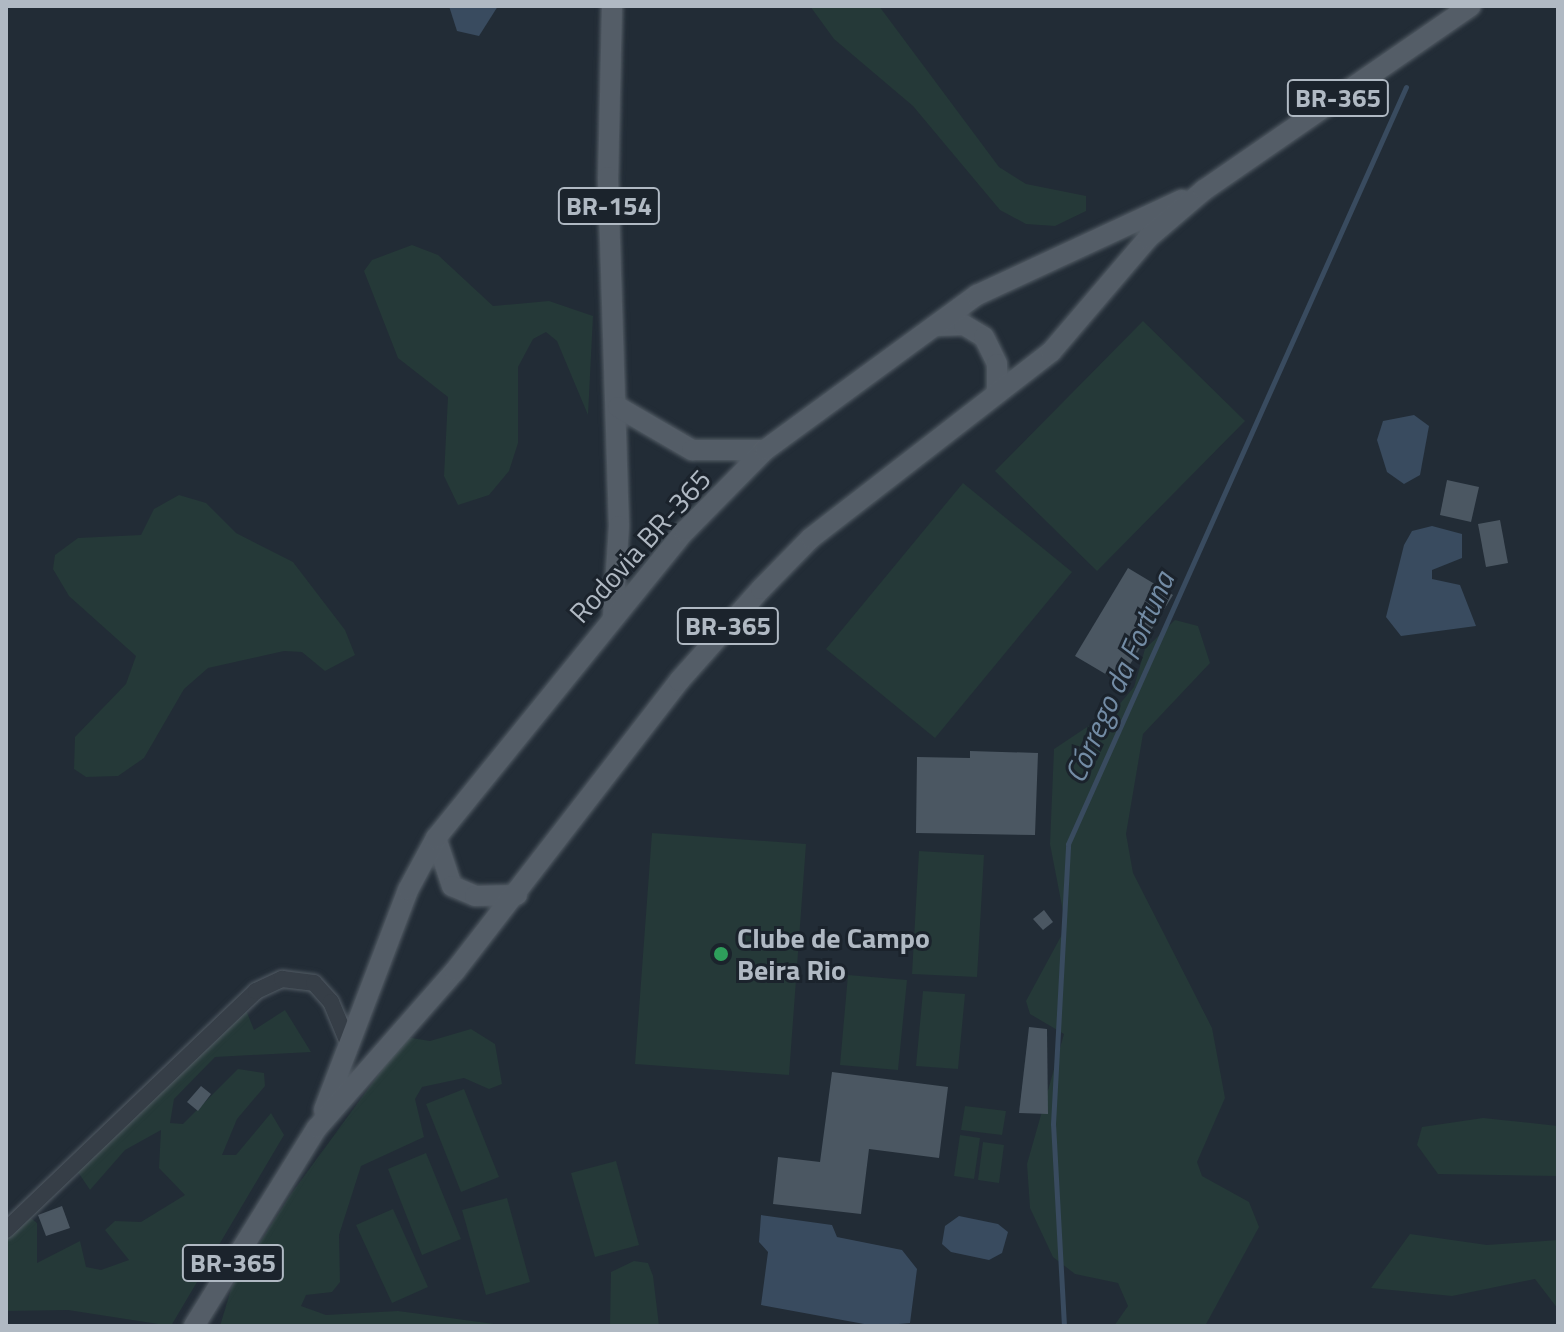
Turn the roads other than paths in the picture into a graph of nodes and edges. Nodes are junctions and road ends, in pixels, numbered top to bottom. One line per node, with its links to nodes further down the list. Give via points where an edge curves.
1 (612, 6): 6 (main road, BR-154, via 608,177)
2 (1471, 6): 3 (main road, Rodovia BR-365 / BR-365)
3 (1204, 190): 4 (main road, Rodovia BR-365 / BR-365, via 1020,273); 5 (main road, Rodovia BR-365 / BR-365, via 1148,238 1051,352)
4 (936, 326): 5 (main road, via 964,325 984,337 997,364); 7 (main road, Rodovia BR-365 / BR-365)
5 (997, 393): 10 (main road, Rodovia BR-365 / BR-365, via 811,538 761,589 679,681)
6 (618, 407): 7 (main road, via 692,450); 8 (main road, BR-154)
7 (765, 450): 8 (main road, Rodovia BR-365 / BR-365)
8 (613, 616): 9 (main road, Rodovia BR-365 / BR-365)
9 (436, 838): 10 (main road, via 452,886 475,896); 11 (main road, Rodovia BR-365 / BR-365)
10 (517, 895): 12 (main road, Rodovia BR-365 / BR-365)
11 (349, 1045): 12 (main road, Rodovia BR-365 / BR-365); 13 (street, via 331,1002 314,983 282,979 256,991)
12 (317, 1128): 14 (main road, Rodovia BR-365 / BR-365)
13 (6, 1230)
14 (194, 1326)

